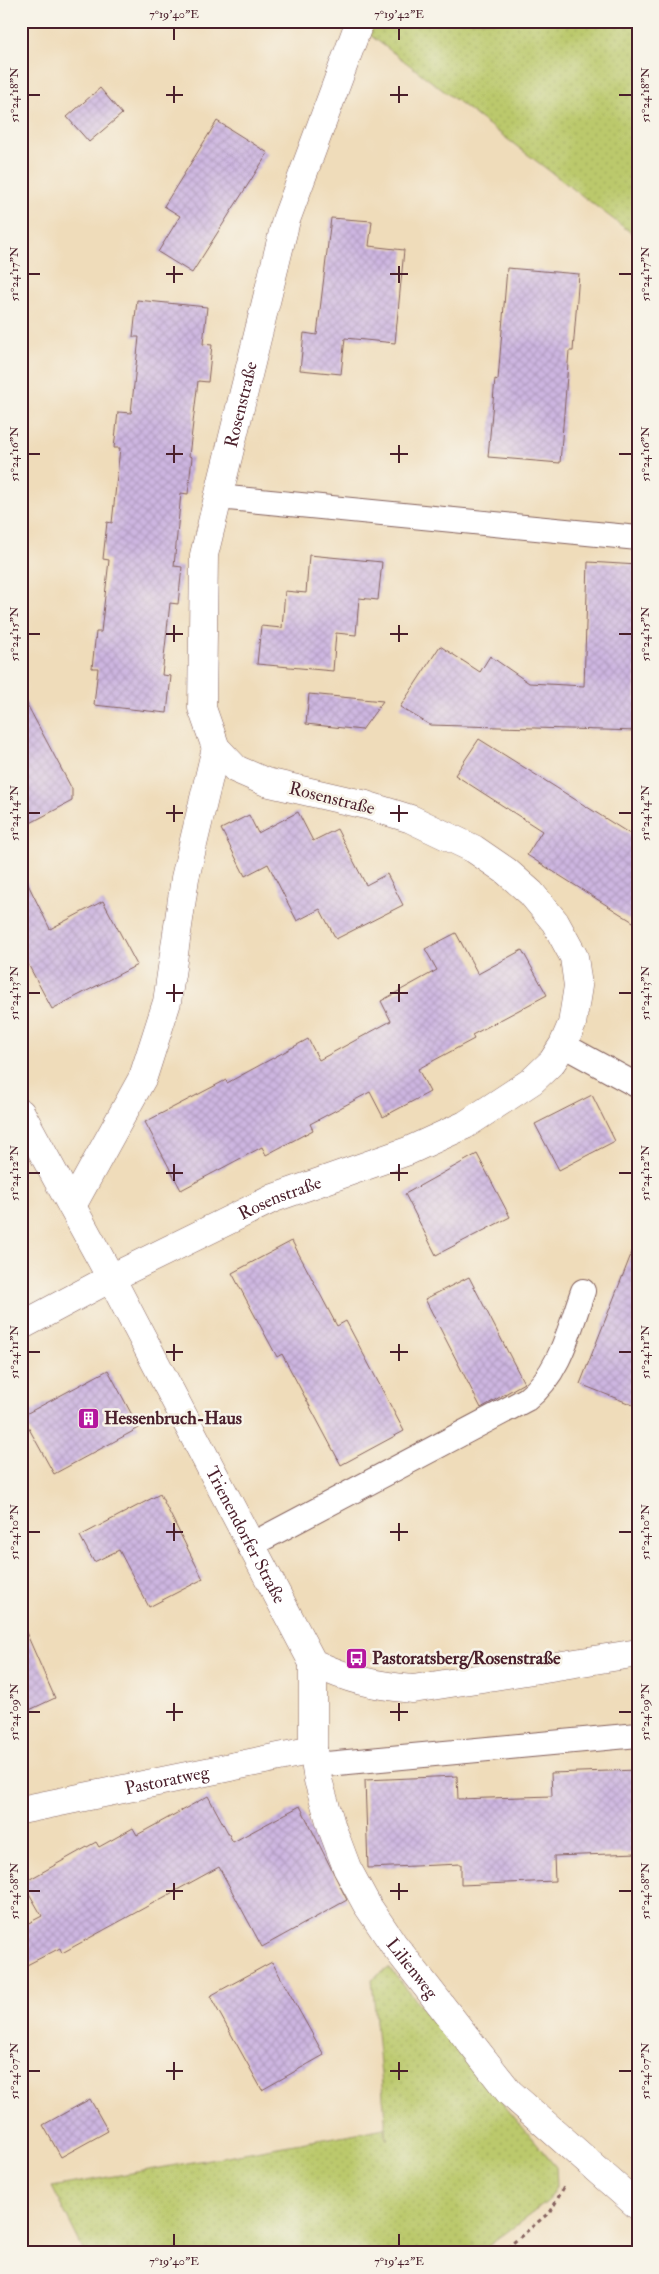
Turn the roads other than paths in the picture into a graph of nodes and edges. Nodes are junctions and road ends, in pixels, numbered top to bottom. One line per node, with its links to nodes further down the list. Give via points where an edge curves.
1 (358, 26): 2 (street, Rosenstraße, via 286,220)
2 (218, 497): 3 (lane); 4 (street, Rosenstraße, via 204,554 202,708)
3 (638, 538)
4 (216, 748): 5 (street, Rosenstraße, via 236,769 266,782 411,819 474,849 506,871 531,893 555,922 574,957 578,975 576,1004); 8 (street, via 185,878 167,1002 143,1077)
5 (563, 1045): 6 (lane); 9 (street, Rosenstraße, via 552,1062 532,1081 465,1125 408,1151 274,1198)
6 (638, 1086)
7 (21, 1113): 8 (street, Trienendorfer Straße)
8 (72, 1206): 9 (street, Trienendorfer Straße)
9 (111, 1278): 11 (street, Rosenstraße); 12 (street, Trienendorfer Straße)
10 (583, 1291): 12 (lane, via 551,1375 527,1399)
11 (21, 1326)
12 (249, 1546): 14 (street, Trienendorfer Straße)
13 (638, 1653): 14 (street, via 413,1689 348,1679)
14 (312, 1663): 16 (street, Lilienweg)
15 (638, 1735): 16 (lane)
16 (314, 1758): 17 (street, Pastoratweg); 18 (street, Lilienweg, via 332,1828 347,1868 394,1945 509,2092)
17 (21, 1810)
18 (638, 2206)

